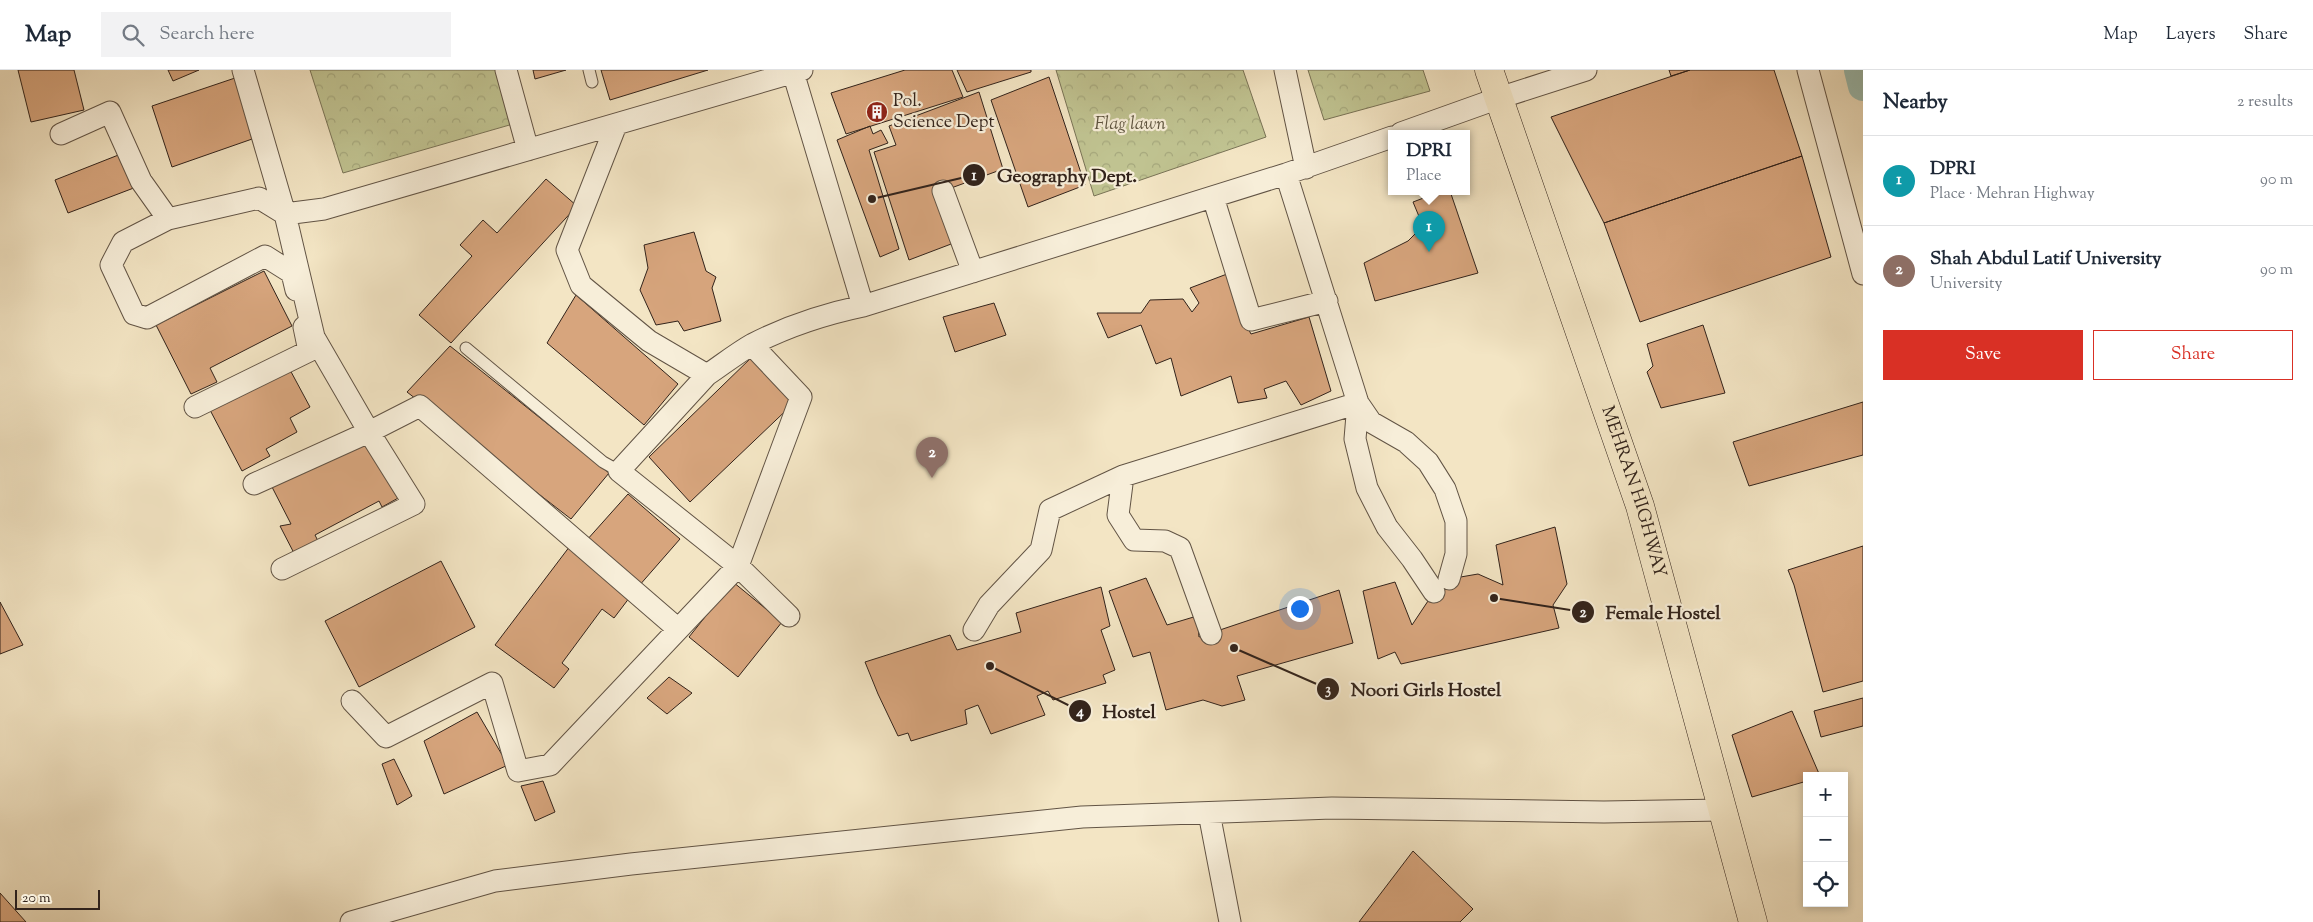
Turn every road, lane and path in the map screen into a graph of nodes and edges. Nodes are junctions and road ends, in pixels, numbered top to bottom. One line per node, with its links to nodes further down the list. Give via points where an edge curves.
1 (243, 70): 20 (street)
2 (506, 70): 15 (street)
3 (589, 70): 9 (lane)
4 (1285, 70): 16 (street)
5 (1489, 70): 10 (main road, MEHRAN HIGHWAY)
6 (1586, 70): 10 (street)
7 (1808, 70): 23 (street)
8 (797, 71): 11 (street); 25 (street)
9 (592, 82)
10 (1499, 98): 12 (street); 42 (main road, MEHRAN HIGHWAY, via 1640,506)
11 (616, 125): 15 (street); 28 (street, via 567,250 580,285 649,341)
12 (1410, 130)
13 (61, 134): 21 (street, via 110,112 141,180)
14 (1388, 138): 16 (street)
15 (528, 150): 20 (street, via 324,209)
16 (1306, 168): 17 (street)
17 (1286, 174): 19 (street); 24 (street)
18 (944, 191): 22 (street)
19 (1213, 197): 22 (street); 24 (street, via 1251,320)
20 (285, 214): 21 (street, via 259,198); 31 (street, via 314,337)
21 (168, 219): 30 (street, via 124,242 110,265 134,314 147,318 265,256 292,273 309,351)
22 (973, 272): 25 (street)
23 (1863, 274)
24 (1327, 301): 29 (street)
25 (863, 306): 26 (street, via 799,324)
26 (752, 345): 28 (street); 35 (street, via 801,397)
27 (466, 348): 32 (lane, via 603,462)
28 (707, 375): 32 (street)
29 (1358, 403): 29 (street, via 1355,439 1367,488 1387,527 1412,559 1441,585 1456,554 1456,521 1445,488 1428,462 1406,442 1371,422); 33 (street)
30 (195, 407)
31 (369, 432): 34 (street); 36 (street, via 414,504); 38 (street, via 420,406)
32 (619, 471): 35 (street)
33 (1123, 476): 39 (street, via 1050,510 1041,550 989,605); 40 (street, via 1118,514 1134,540 1165,541 1180,548)
34 (254, 484)
35 (738, 566): 37 (street); 38 (street)
36 (282, 569)
37 (789, 616)
38 (678, 629): 41 (street, via 550,765 518,771 492,683 386,737)
39 (974, 630)
40 (1211, 634)
41 (352, 701)
42 (1722, 810): 43 (street, via 1604,812 1332,808); 46 (main road, MEHRAN HIGHWAY)
43 (1209, 812): 44 (street, via 1082,817 495,881); 45 (street)
44 (351, 922)
45 (1230, 922)
46 (1753, 922)

